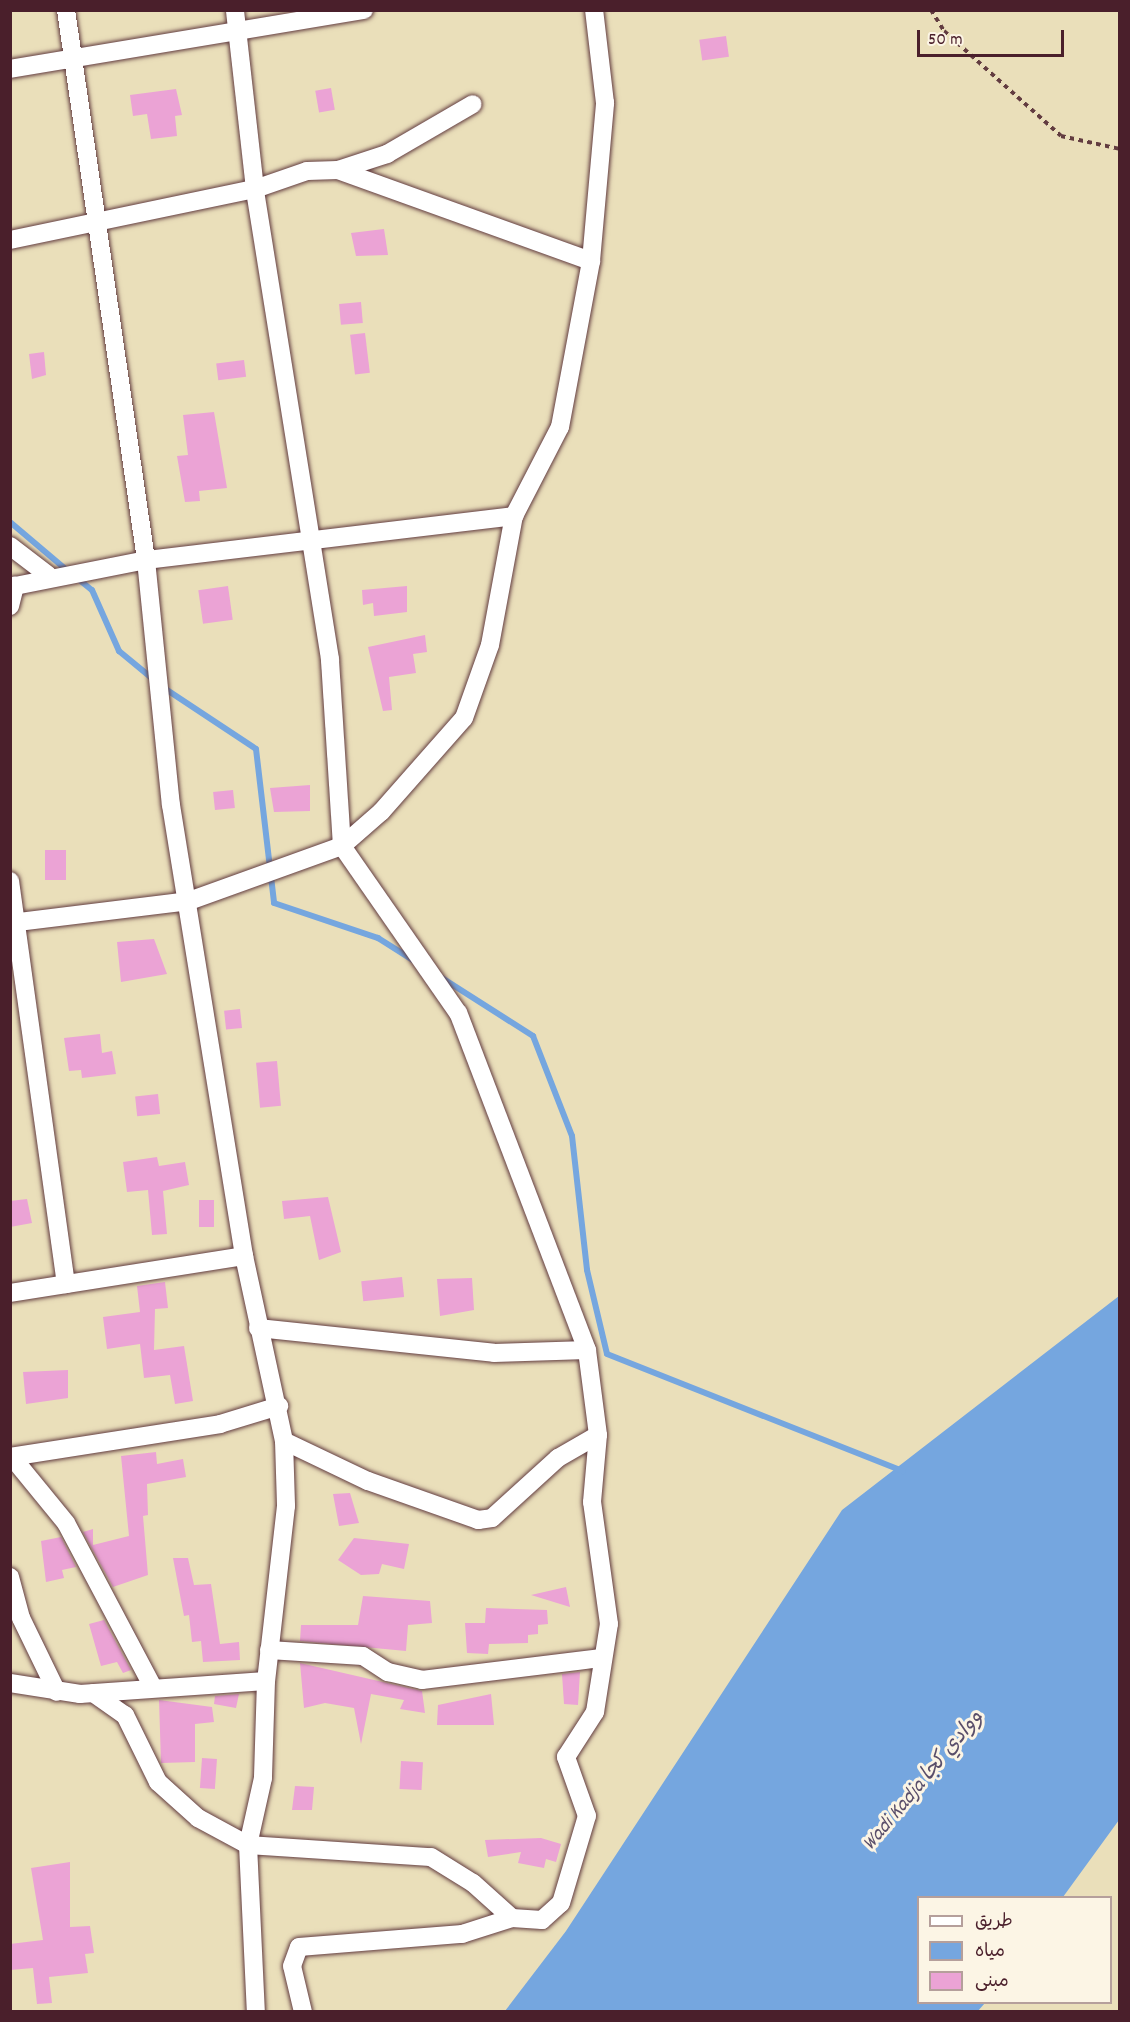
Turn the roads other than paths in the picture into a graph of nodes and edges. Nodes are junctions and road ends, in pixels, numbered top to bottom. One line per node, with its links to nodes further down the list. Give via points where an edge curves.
1 (66, 10): 6 (street)
2 (235, 10): 5 (street)
3 (364, 10): 5 (street)
4 (594, 10): 13 (street, via 605,103)
5 (237, 31): 6 (street); 10 (street)
6 (71, 59): 7 (street); 11 (street)
7 (10, 69)
8 (474, 104): 9 (street, via 387,154)
9 (338, 170): 10 (street, via 307,171); 13 (street)
10 (255, 189): 11 (street); 15 (street)
11 (95, 226): 12 (street); 17 (street)
12 (10, 240)
13 (591, 261): 14 (street, via 560,428)
14 (514, 516): 15 (street); 21 (street, via 490,645 464,718 381,812)
15 (309, 540): 17 (street); 21 (street, via 330,659)
16 (10, 546): 18 (street)
17 (146, 560): 18 (street); 23 (street, via 171,805)
18 (48, 575): 19 (street)
19 (13, 586): 20 (street)
20 (10, 606)
21 (342, 846): 23 (street); 29 (street, via 458,1013)
22 (10, 881): 24 (street)
23 (189, 901): 24 (street); 25 (street)
24 (14, 923): 26 (street)
25 (244, 1256): 26 (street); 28 (street)
26 (66, 1284): 27 (street)
27 (10, 1293)
28 (258, 1328): 29 (street, via 494,1353); 30 (street)
29 (587, 1350): 31 (street)
30 (279, 1406): 32 (street); 33 (street, via 220,1424)
31 (598, 1435): 32 (street, via 558,1458 492,1518 478,1520 368,1481); 36 (street, via 592,1502 609,1624)
32 (284, 1441): 35 (street, via 286,1506)
33 (11, 1457): 39 (street, via 66,1523)
34 (10, 1577): 40 (street, via 21,1618)
35 (269, 1650): 36 (street, via 363,1656 396,1676 423,1680); 37 (street)
36 (600, 1658): 43 (street, via 595,1712 566,1757 587,1816 567,1889 550,1916)
37 (266, 1681): 39 (street); 42 (street, via 262,1778)
38 (10, 1683): 40 (street)
39 (153, 1687): 41 (street)
40 (57, 1692): 41 (street)
41 (93, 1693): 42 (street, via 125,1715 158,1782 198,1818)
42 (248, 1845): 43 (street, via 431,1857 474,1883); 44 (street)
43 (512, 1918): 45 (street, via 462,1934 298,1947 291,1966)
44 (256, 2012)
45 (303, 2012)

